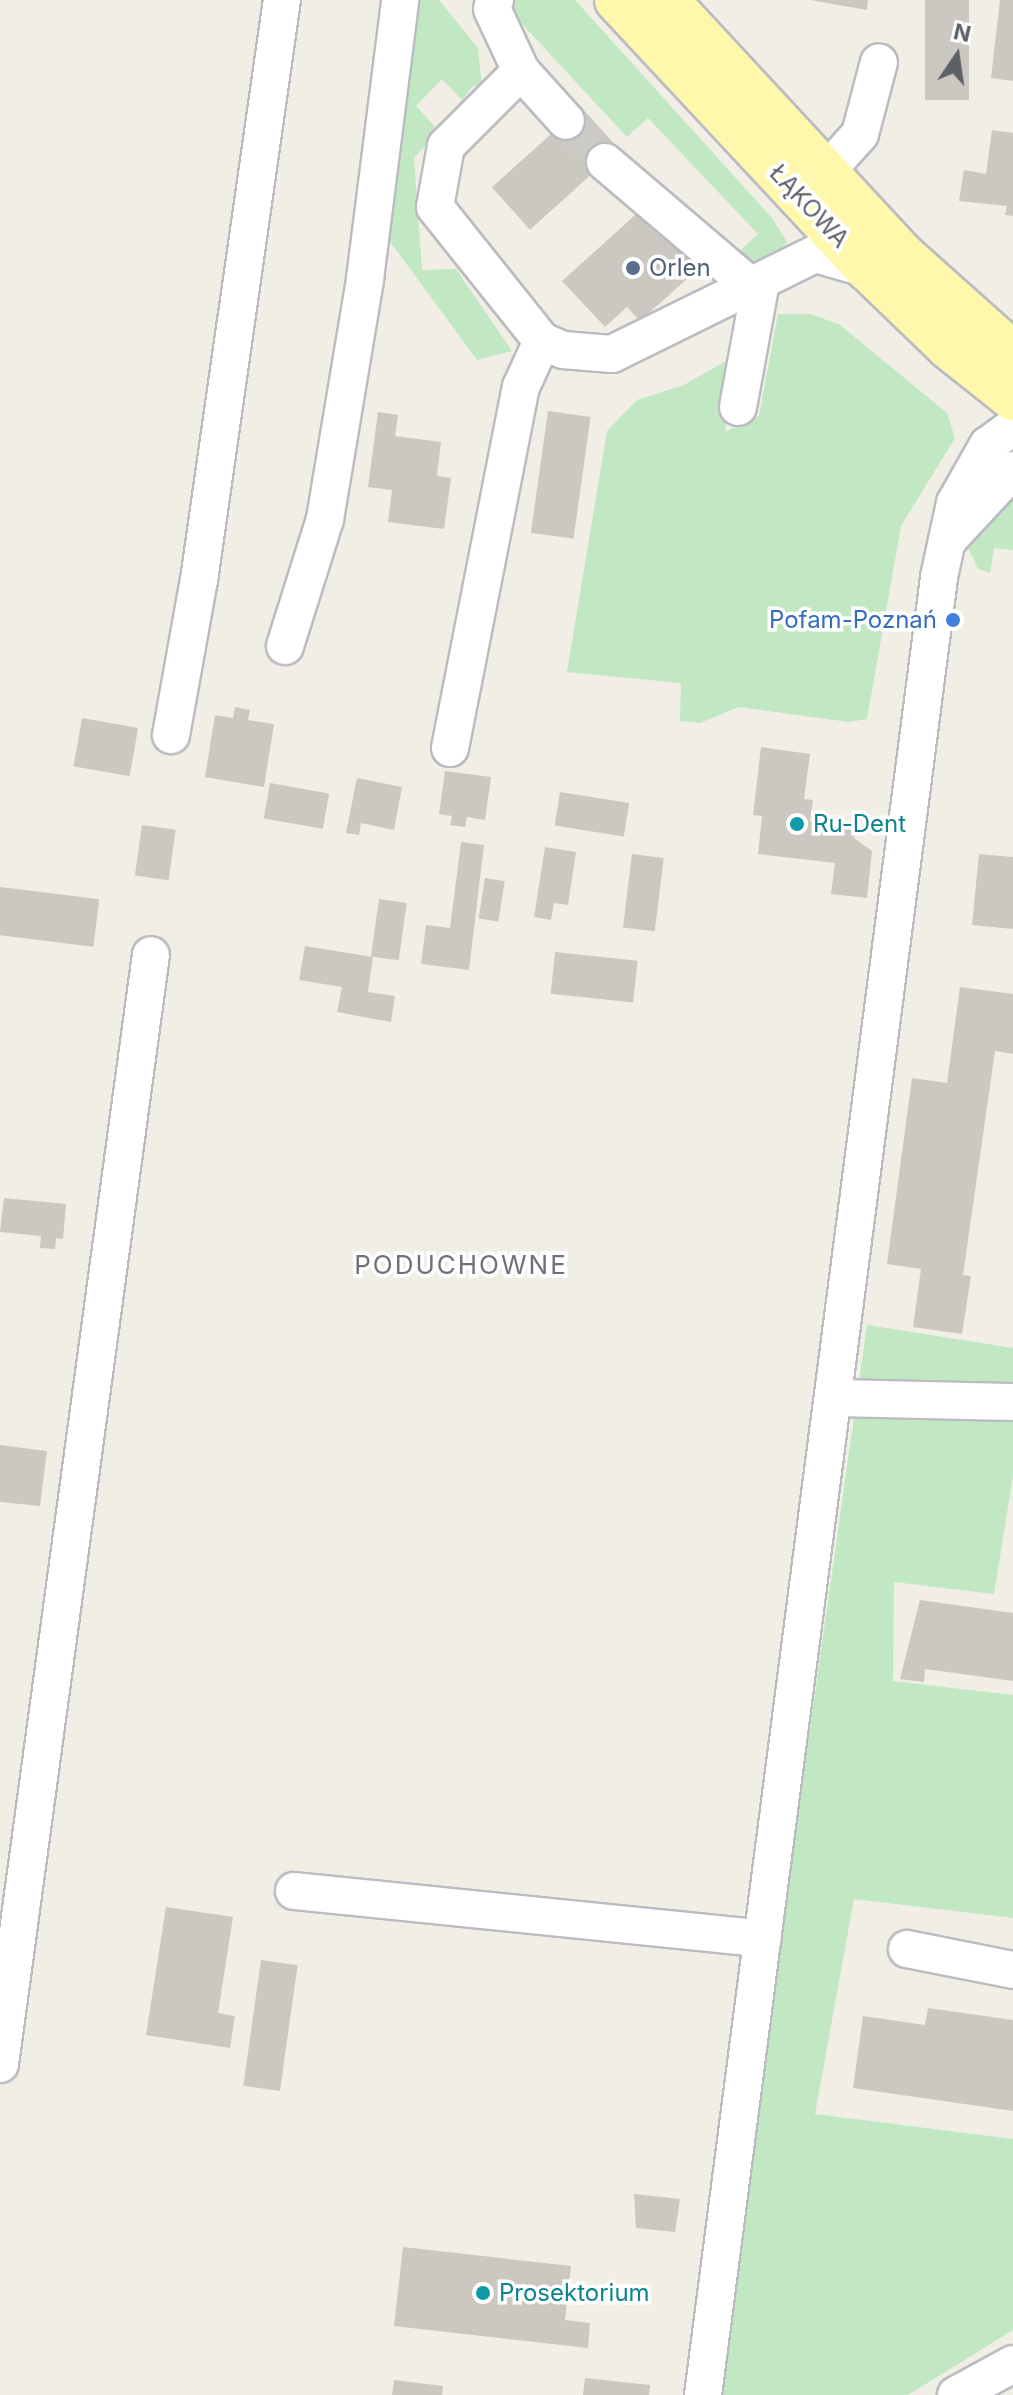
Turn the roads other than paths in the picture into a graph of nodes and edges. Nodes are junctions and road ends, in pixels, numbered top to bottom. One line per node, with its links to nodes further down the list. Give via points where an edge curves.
1 (282, 0): 18 (street, via 201,565)
2 (400, 0): 17 (street, via 365,279 325,519)
3 (495, 0): 7 (street, via 492,9)
4 (617, 0): 11 (main road, ŁĄKOWA)
5 (666, 0): 10 (main road, ŁĄKOWA)
6 (879, 62): 10 (street, via 860,134)
7 (521, 71): 8 (street); 13 (street, via 446,146 435,207)
8 (566, 121)
9 (605, 162): 12 (street)
10 (824, 174): 11 (main road, ŁĄKOWA)
11 (884, 261): 12 (street, via 815,254); 14 (main road, ŁĄKOWA)
12 (757, 285): 13 (street, via 612,354 563,350); 15 (street)
13 (542, 341): 19 (street, via 521,387)
14 (1003, 375): 16 (street, via 993,419)
15 (738, 407)
16 (1005, 447): 21 (street, via 946,542)
17 (285, 646)
18 (171, 735)
19 (450, 748)
20 (151, 955): 27 (street)
21 (833, 1398): 22 (street); 24 (street)
22 (1013, 1402)
23 (294, 1891): 24 (street)
24 (763, 1939): 29 (street)
25 (907, 1949): 26 (street)
26 (1013, 1970)
27 (0, 2064)
28 (1013, 2364): 30 (street)
29 (703, 2395)
30 (956, 2395)

